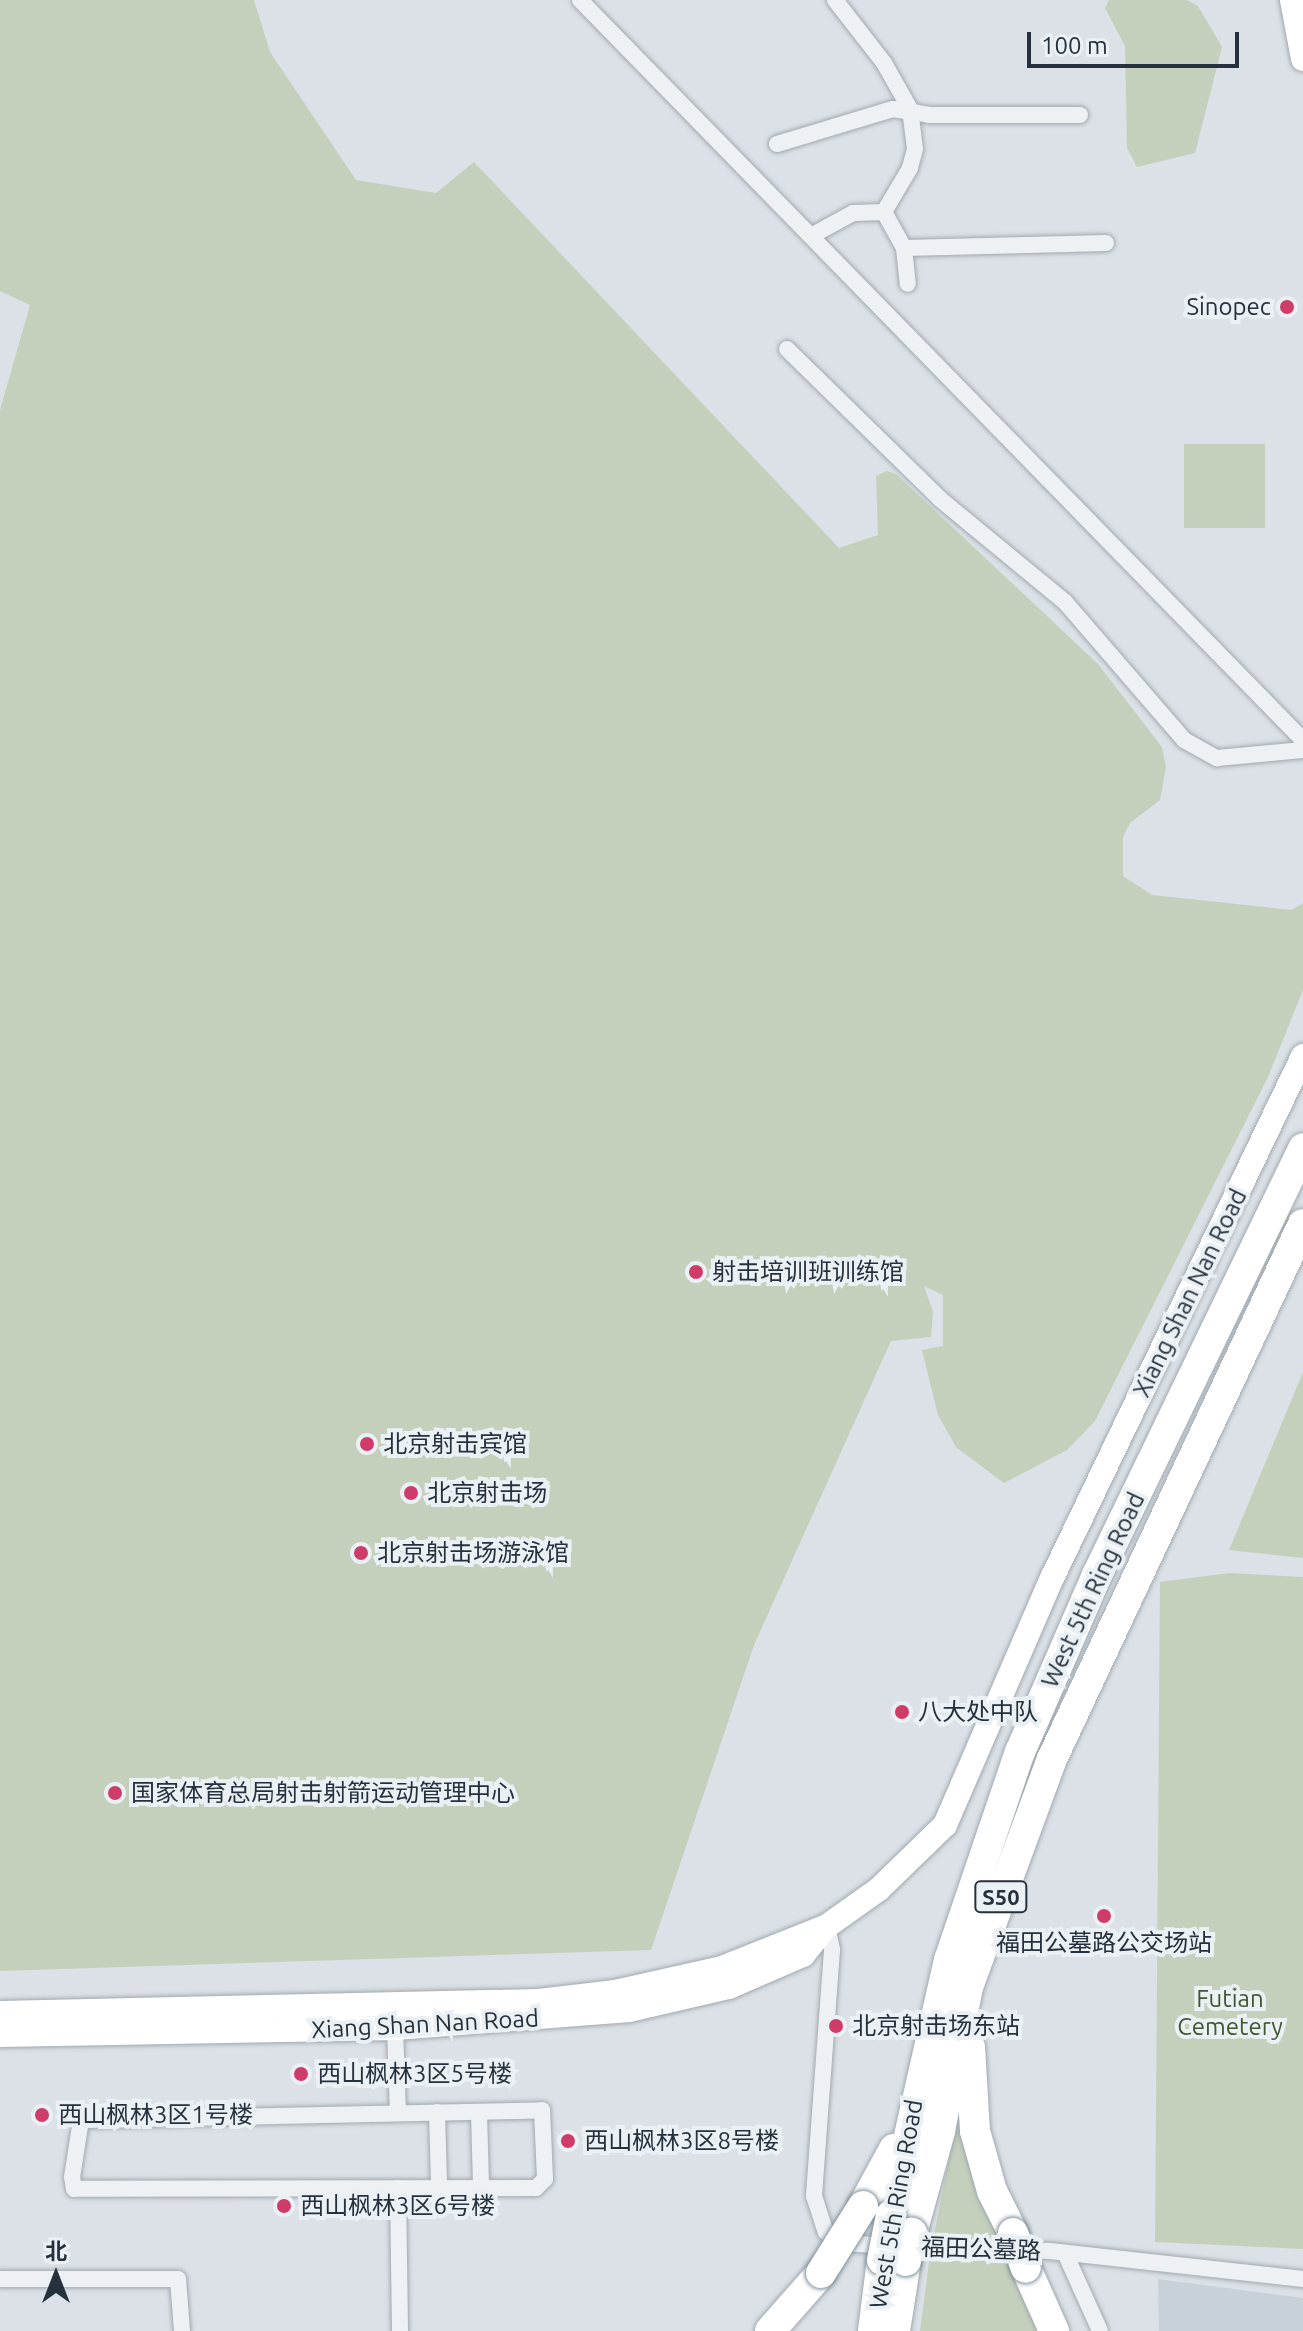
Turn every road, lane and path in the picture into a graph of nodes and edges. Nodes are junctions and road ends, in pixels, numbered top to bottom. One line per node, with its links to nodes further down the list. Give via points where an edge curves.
1 (580, 0): 9 (street)
2 (1292, 0): 4 (main road)
3 (845, 3): 5 (street)
4 (1303, 59)
5 (910, 109): 6 (street, via 929,115); 7 (street, via 893,109); 8 (street, via 915,149)
6 (1080, 115)
7 (777, 144)
8 (884, 212): 9 (street, via 853,213); 11 (street)
9 (811, 236): 14 (street)
10 (1106, 243): 11 (street)
11 (904, 248): 12 (street)
12 (908, 284)
13 (787, 349): 15 (street, via 940,499 1065,602 1184,740 1217,758)
14 (1303, 740)
15 (1303, 750)
16 (1303, 1056): 19 (main road, Xiang Shan Nan Road, via 1053,1576 945,1825 890,1881)
17 (1303, 1148): 30 (highway, West 5th Ring Road / S50, via 1097,1575 1020,1752 949,1960 908,2122)
18 (1303, 1224): 20 (highway, West 5th Ring Road / S50, via 1051,1761)
19 (827, 1926): 21 (main road, Xiang Shan Nan Road, via 691,1977 539,2001); 22 (main road, Xiang Shan Nan Road, via 803,1955 729,1987 629,2010); 31 (street, 福田公墓路, via 832,1950 814,2196 826,2232 856,2244)
20 (968, 1987): 30 (highway, West 5th Ring Road / S50, via 940,2131); 39 (highway, bridge, via 975,2131 992,2191)
21 (0, 2013)
22 (395, 2028): 23 (main road, Xiang Shan Nan Road); 25 (street)
23 (0, 2035)
24 (437, 2112): 25 (street); 26 (street); 27 (street)
25 (398, 2113): 29 (street, via 81,2120 72,2177 74,2189)
26 (479, 2113): 28 (street); 28 (street, via 542,2110 545,2144 545,2179 536,2188)
27 (439, 2185): 28 (street, via 470,2190); 29 (street)
28 (481, 2185)
29 (398, 2188): 35 (street)
30 (891, 2235): 36 (highway, bridge, via 821,2273); 37 (highway, West 5th Ring Road / S50); 38 (highway, West 5th Ring Road / S50)
31 (1065, 2253): 33 (street, 福田公墓路); 40 (street)
32 (0, 2279): 34 (street, via 178,2279)
33 (1303, 2279)
34 (182, 2331)
35 (400, 2331)
36 (770, 2331)
37 (873, 2331)
38 (895, 2331)
39 (1054, 2331)
40 (1100, 2331)

